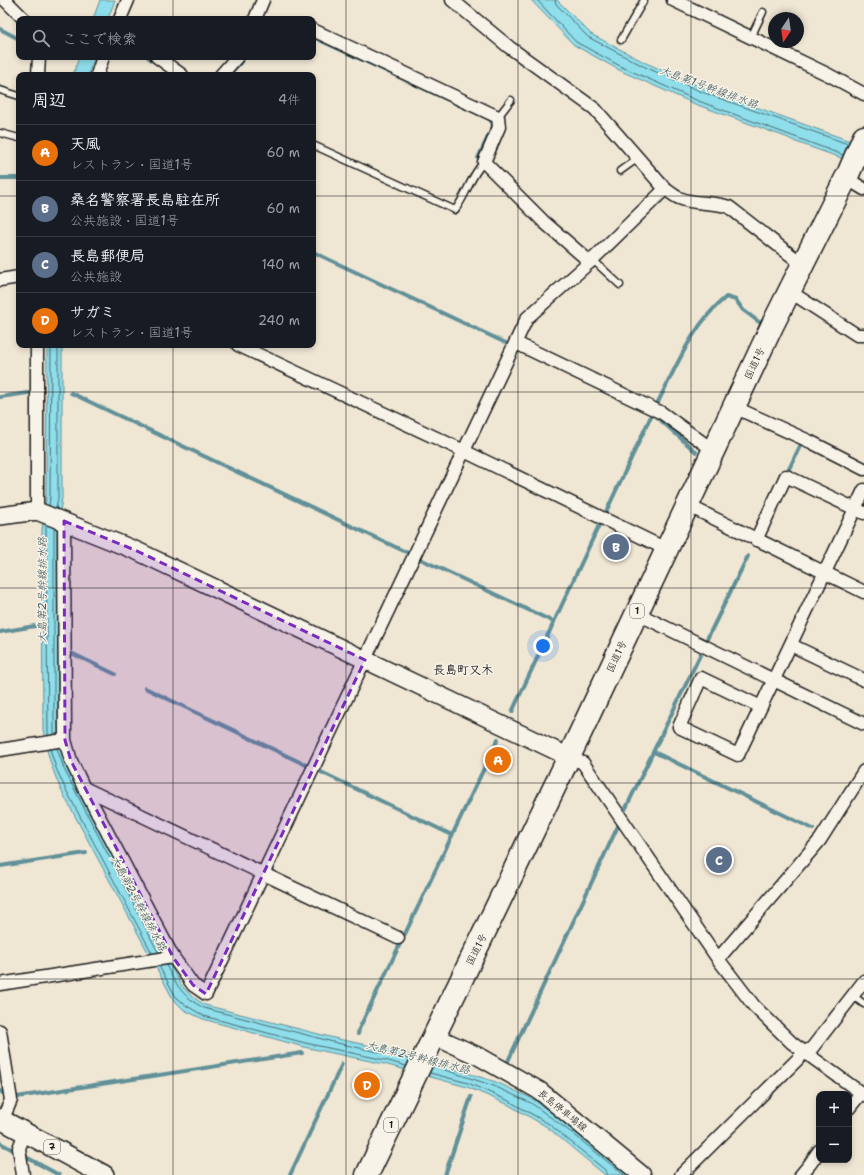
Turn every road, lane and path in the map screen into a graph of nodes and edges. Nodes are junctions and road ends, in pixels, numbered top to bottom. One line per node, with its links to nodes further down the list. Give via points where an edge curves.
1 (5, 0): 8 (street)
2 (128, 0): 9 (street)
3 (263, 0): 10 (street)
4 (452, 0): 31 (street, via 508,47 595,109)
5 (644, 0): 13 (lane)
6 (673, 0): 12 (street)
7 (763, 12): 12 (lane)
8 (21, 16)
9 (121, 16)
10 (256, 16)
11 (316, 31): 26 (street)
12 (751, 38): 23 (street)
13 (621, 40)
14 (39, 60): 18 (street)
15 (103, 60): 19 (street)
16 (161, 60): 20 (street)
17 (234, 60): 21 (street)
18 (38, 72)
19 (98, 72)
20 (178, 72)
21 (224, 72)
22 (0, 90): 24 (lane)
23 (864, 94)
24 (16, 95)
25 (512, 100): 26 (lane)
26 (498, 118): 32 (street, via 500,126)
27 (0, 133): 28 (lane)
28 (16, 137)
29 (864, 137): 34 (highway, 国道1号 / 1)
30 (316, 146): 32 (lane, via 455,210 475,170)
31 (638, 158): 33 (lane); 35 (street)
32 (484, 162): 36 (street, via 544,222)
33 (620, 171)
34 (853, 179): 37 (highway, 国道1号 / 1)
35 (665, 189): 36 (street); 37 (street, via 678,198 729,207)
36 (591, 260): 40 (lane); 43 (street, via 527,318)
37 (802, 264): 41 (highway, 国道1号 / 1)
38 (16, 277): 39 (street)
39 (0, 280)
40 (620, 285)
41 (789, 291): 42 (street, via 857,336); 46 (highway, 国道1号 / 1)
42 (864, 336)
43 (516, 343): 47 (street, via 662,412); 48 (street)
44 (37, 348): 52 (street)
45 (244, 348): 48 (street)
46 (734, 407): 47 (highway, 国道1号 / 1); 49 (street)
47 (713, 450): 51 (highway, 国道1号 / 1)
48 (464, 451): 57 (street); 62 (street)
49 (864, 469)
50 (864, 490): 53 (street)
51 (686, 505): 56 (street); 57 (highway, 国道1号 / 1)
52 (39, 511): 54 (street); 55 (street)
53 (860, 511): 56 (street, via 786,476); 58 (street)
54 (0, 516)
55 (64, 521): 62 (street, via 137,552); 71 (street, via 65,740 71,761)
56 (756, 540): 58 (street)
57 (666, 549): 60 (highway, 国道1号 / 1)
58 (825, 573): 59 (street); 61 (street)
59 (864, 592)
60 (636, 613): 64 (street); 69 (highway, 国道1号 / 1)
61 (791, 645): 63 (street); 64 (street)
62 (365, 660): 69 (street); 72 (street)
63 (864, 680)
64 (774, 681): 65 (street); 66 (street)
65 (761, 706): 65 (street, via 738,755 679,727 701,678)
66 (864, 724)
67 (64, 740): 68 (street)
68 (0, 750)
69 (569, 757): 75 (street, via 583,763); 81 (highway, 国道1号 / 1)
70 (864, 771): 75 (street, via 820,840)
71 (84, 788): 72 (street); 74 (street)
72 (263, 874): 73 (street); 74 (street, via 206,994 193,985)
73 (398, 938)
74 (172, 957): 77 (street)
75 (718, 959): 82 (street, via 754,1006 792,1043)
76 (864, 981): 78 (street)
77 (0, 984)
78 (853, 996): 79 (lane); 82 (street, via 812,1048)
79 (864, 1004)
80 (0, 1031): 85 (street, via 11,1100)
81 (430, 1044): 90 (highway, 国道1号 / 1); 91 (street, 長島停車場線, via 480,1057 540,1091)
82 (805, 1052): 83 (street); 92 (street)
83 (862, 1094): 84 (street)
84 (852, 1105)
85 (1, 1120): 86 (main road, 7)
86 (25, 1133): 88 (street, via 19,1148); 89 (main road, 7)
87 (816, 1155): 93 (street)
88 (23, 1175)
89 (104, 1175)
90 (367, 1175)
91 (642, 1175)
92 (681, 1175)
93 (801, 1175)

